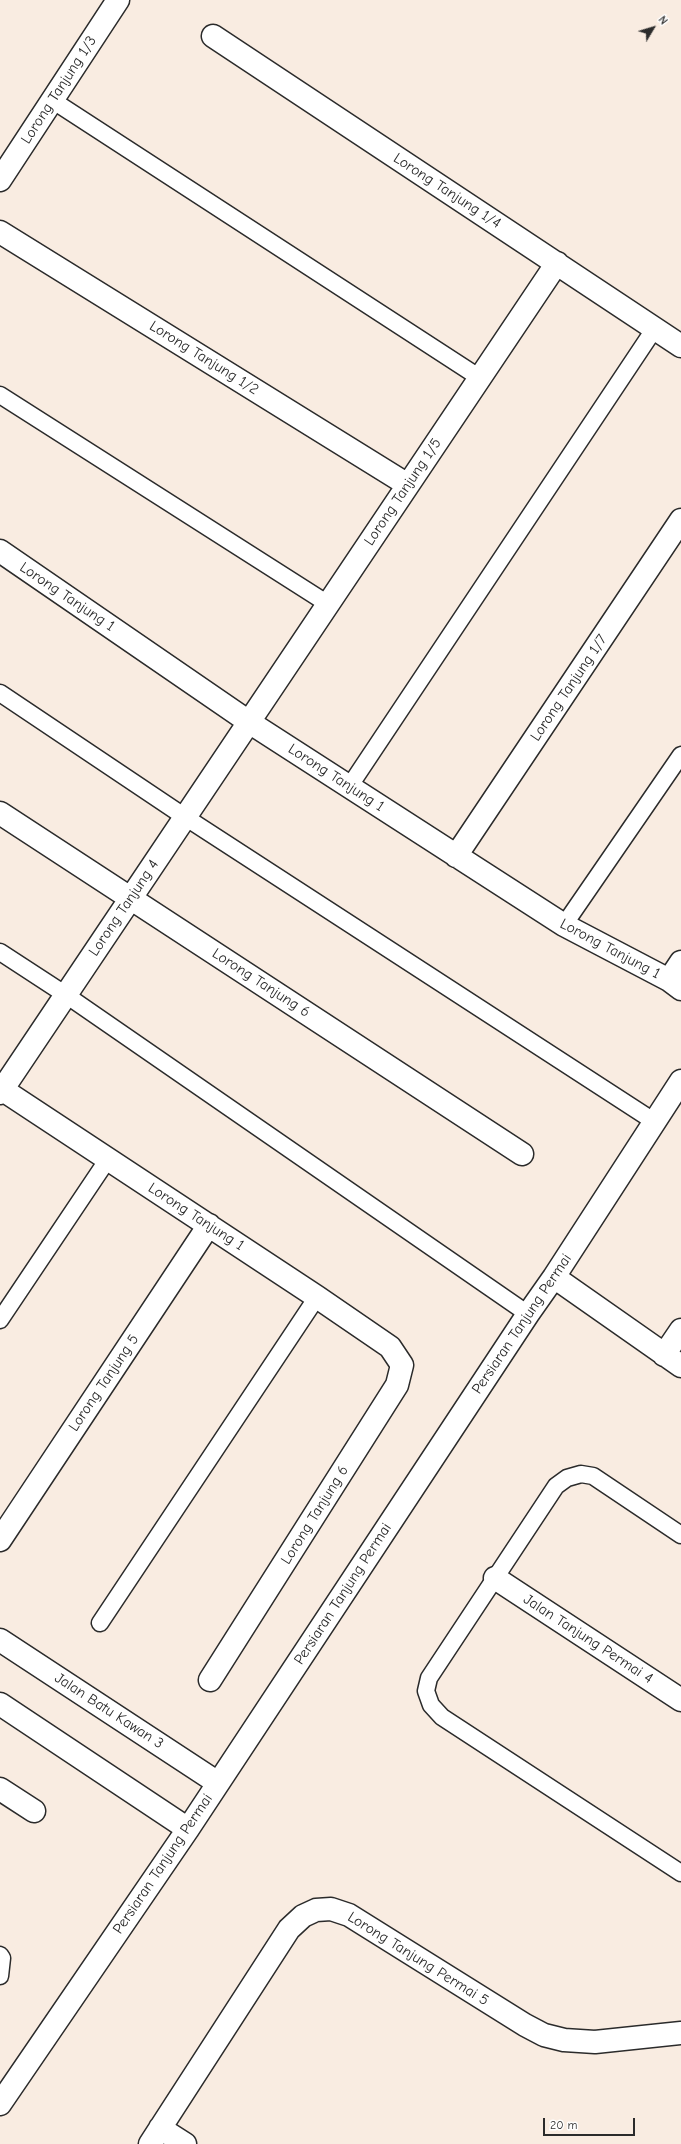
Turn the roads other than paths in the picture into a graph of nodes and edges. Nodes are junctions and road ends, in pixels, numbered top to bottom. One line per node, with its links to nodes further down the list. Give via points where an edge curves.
1 (118, 0): 3 (street, Lorong Tanjung 1/3)
2 (213, 36): 6 (street, Lorong Tanjung 1/4)
3 (52, 100): 4 (street, Lorong Tanjung 1/3); 9 (lane)
4 (0, 180)
5 (0, 232): 11 (street, Lorong Tanjung 1/2)
6 (557, 263): 7 (street, Lorong Tanjung 1/4); 9 (street, Lorong Tanjung 1/5)
7 (655, 328): 8 (street, Lorong Tanjung 1/4); 18 (lane)
8 (681, 346)
9 (480, 378): 11 (street, Lorong Tanjung 1/5)
10 (0, 395): 14 (lane)
11 (408, 485): 14 (street, Lorong Tanjung 1/5)
12 (681, 520): 21 (street, Lorong Tanjung 1/7)
13 (0, 551): 16 (street, Lorong Tanjung 1)
14 (328, 604): 16 (street, Lorong Tanjung 1/5)
15 (0, 693): 20 (lane)
16 (249, 722): 18 (street, Lorong Tanjung 1); 20 (street, Lorong Tanjung 4)
17 (681, 754): 23 (lane)
18 (349, 787): 21 (street, Lorong Tanjung 1)
19 (0, 813): 22 (street, Lorong Tanjung 6)
20 (185, 817): 22 (street, Lorong Tanjung 4); 30 (lane)
21 (456, 856): 23 (street, Lorong Tanjung 1)
22 (131, 898): 27 (street, Lorong Tanjung 4); 31 (street, Lorong Tanjung 6)
23 (564, 925): 26 (street, Lorong Tanjung 1)
24 (0, 952): 27 (lane)
25 (681, 962): 26 (street)
26 (675, 984)
27 (66, 995): 29 (street, Lorong Tanjung 4); 36 (lane)
28 (681, 1081): 30 (street, Persiaran Tanjung Permai)
29 (1, 1090): 32 (street, Lorong Tanjung 1)
30 (655, 1122): 34 (street, Persiaran Tanjung Permai)
31 (522, 1154)
32 (108, 1159): 33 (street, Lorong Tanjung 1); 37 (lane)
33 (209, 1225): 35 (street, Lorong Tanjung 1); 42 (street, Lorong Tanjung 5)
34 (554, 1277): 36 (street, Persiaran Tanjung Permai); 40 (street)
35 (317, 1296): 39 (street, Lorong Tanjung 1); 44 (lane)
36 (528, 1314): 49 (street, Persiaran Tanjung Permai)
37 (0, 1320)
38 (681, 1330): 40 (street)
39 (390, 1347): 46 (street, Lorong Tanjung 6, via 402,1366 397,1385)
40 (673, 1360)
41 (681, 1535): 43 (lane, via 593,1476 581,1474 567,1478 556,1486)
42 (0, 1540)
43 (495, 1578): 47 (street, Jalan Tanjung Permai 4); 53 (lane, via 429,1678 426,1691 431,1705 442,1717)
44 (100, 1623)
45 (0, 1640): 49 (street, Jalan Batu Kawan 3)
46 (210, 1680)
47 (681, 1700)
48 (0, 1704): 52 (street)
49 (218, 1783): 52 (street, Persiaran Tanjung Permai)
50 (0, 1789): 51 (street)
51 (34, 1811)
52 (188, 1828): 57 (street, Persiaran Tanjung Permai)
53 (681, 1873)
54 (0, 1955): 55 (lane)
55 (0, 1976)
56 (681, 2033): 58 (street, Lorong Tanjung Permai 5, via 595,2042 564,2040 544,2035 349,1915 331,1909 316,1910 303,1916 289,1929)
57 (0, 2104)
58 (155, 2136): 59 (street)
59 (185, 2144)

